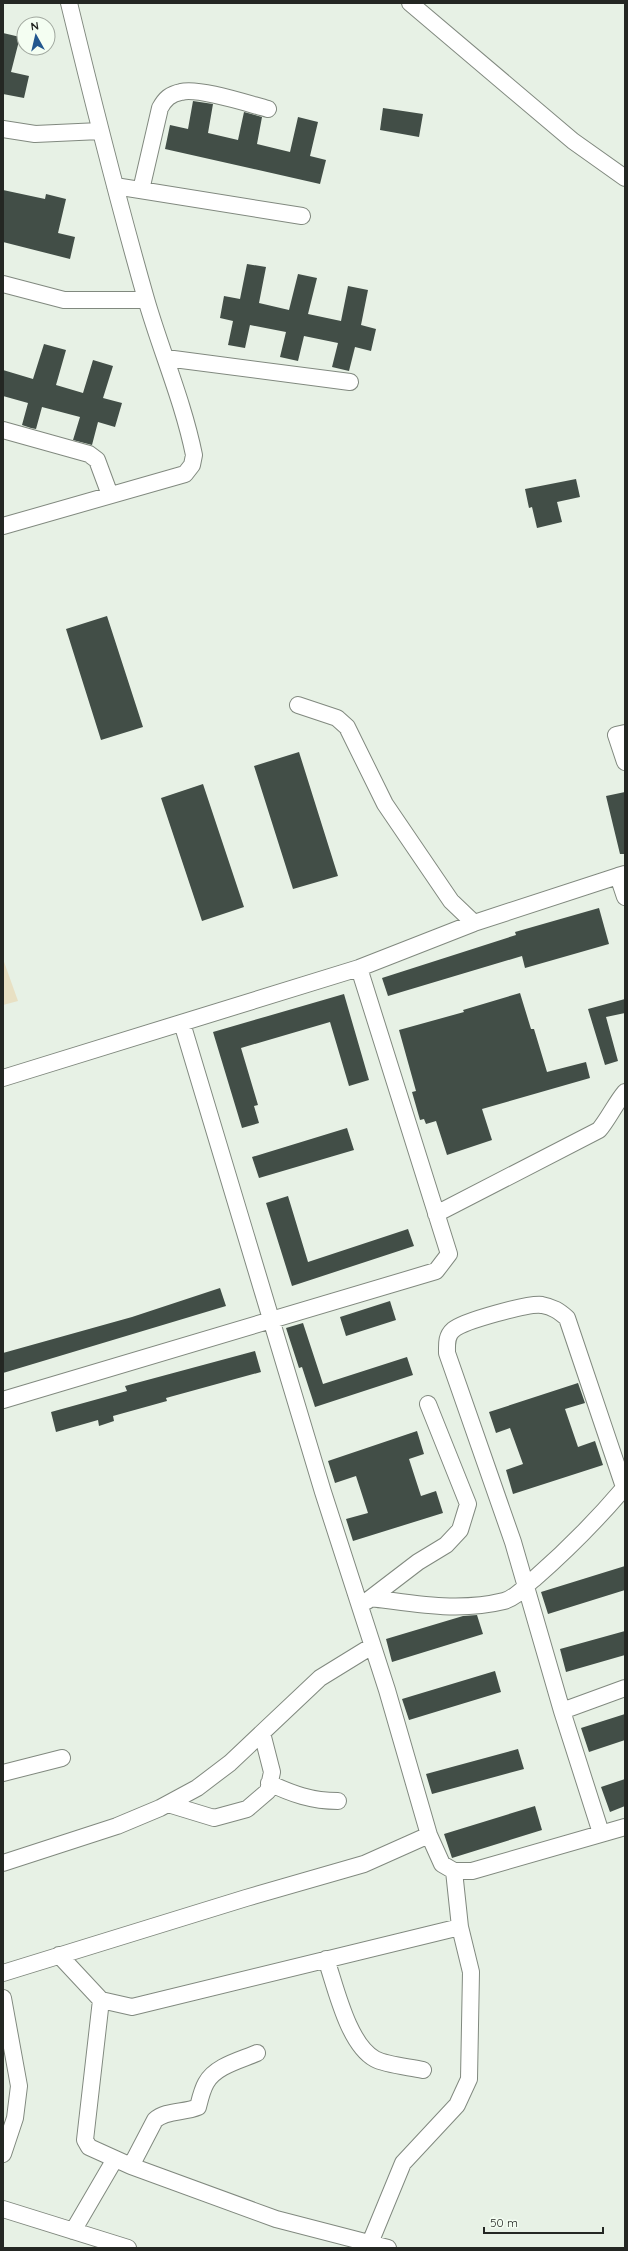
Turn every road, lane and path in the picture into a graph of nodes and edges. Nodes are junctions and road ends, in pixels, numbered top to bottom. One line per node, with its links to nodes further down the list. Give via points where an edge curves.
1 (68, 3): 5 (street)
2 (410, 3): 6 (street, via 573,141)
3 (268, 109): 8 (street, via 197,92 181,91 167,97 160,108)
4 (3, 129): 5 (street, via 35,134)
5 (100, 131): 7 (street)
6 (625, 178)
7 (115, 186): 8 (street); 11 (street)
8 (141, 190): 9 (street)
9 (302, 216)
10 (3, 284): 11 (street, via 64,300)
11 (146, 300): 12 (street)
12 (166, 358): 13 (street); 15 (street, via 191,438 194,455 192,465 185,474)
13 (350, 382)
14 (3, 430): 15 (street, via 89,454 97,460)
15 (110, 495): 16 (street)
16 (3, 526)
17 (298, 705): 22 (street, via 337,718 347,726 386,804 451,901)
18 (625, 733): 19 (street, via 616,735)
19 (625, 762)
20 (622, 875): 21 (street); 22 (street)
21 (625, 897)
22 (474, 922): 23 (street)
23 (359, 968): 24 (street); 27 (street)
24 (182, 1023): 25 (street); 28 (street)
25 (3, 1078)
26 (625, 1092): 27 (street, via 599,1130)
27 (436, 1214): 28 (street, via 449,1254 436,1271)
28 (272, 1321): 29 (street); 33 (street, via 323,1492)
29 (3, 1400)
30 (428, 1404): 33 (street, via 468,1504 460,1530 446,1545 418,1562)
31 (625, 1489): 32 (street, via 566,1551); 32 (street, via 567,1318 557,1309 543,1305 528,1305 464,1324 453,1330 447,1338 447,1353)
32 (526, 1586): 33 (street, via 506,1600 469,1607); 36 (street)
33 (365, 1603): 34 (street)
34 (372, 1646): 37 (street, via 320,1678); 45 (street)
35 (625, 1688): 36 (street)
36 (562, 1711): 44 (street)
37 (262, 1733): 40 (street, via 272,1772); 42 (street, via 197,1788)
38 (62, 1758): 39 (street)
39 (3, 1773)
40 (269, 1784): 41 (street, via 304,1798); 42 (street, via 268,1791 247,1809 228,1816 214,1818)
41 (338, 1801)
42 (168, 1804): 46 (street, via 75,1841)
43 (625, 1827): 44 (street)
44 (601, 1833): 47 (street, via 472,1871)
45 (429, 1835): 47 (street, via 442,1864); 49 (street, via 364,1864)
46 (3, 1863)
47 (454, 1871): 48 (street)
48 (460, 1927): 50 (street); 62 (street, via 471,1972 469,2080 457,2106 402,2163)
49 (59, 1955): 51 (street); 53 (street)
50 (326, 1959): 53 (street, via 132,2008); 56 (street, via 358,2045 375,2059)
51 (3, 1973)
52 (3, 1998): 55 (street)
53 (101, 2000): 58 (street, via 85,2140 89,2147)
54 (257, 2053): 59 (street, via 210,2076 198,2107 190,2111 166,2114 155,2120)
55 (9, 2054): 57 (street, via 19,2086 15,2118)
56 (423, 2070)
57 (3, 2154)
58 (115, 2159): 59 (street); 61 (street)
59 (131, 2166): 62 (street, via 276,2219)
60 (3, 2209): 61 (street)
61 (73, 2230): 63 (street)
62 (370, 2243): 64 (street)
63 (128, 2248)
64 (388, 2248)

